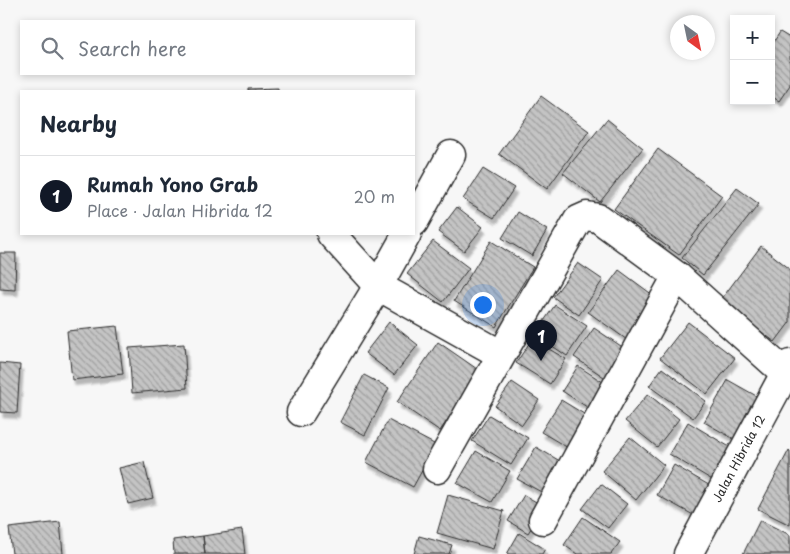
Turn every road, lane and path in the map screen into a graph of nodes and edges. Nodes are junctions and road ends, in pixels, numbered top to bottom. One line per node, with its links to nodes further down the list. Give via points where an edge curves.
1 (451, 155): 2 (street)
2 (415, 220)
3 (332, 235): 6 (street)
4 (406, 235): 6 (street)
5 (677, 276): 7 (street, via 598,218 587,216 578,220); 8 (street); 11 (street)
6 (378, 286): 7 (street); 9 (street)
7 (500, 354): 10 (street)
8 (788, 369): 12 (street, Jalan Hibrida 12)
9 (301, 412)
10 (436, 469)
11 (543, 520)
12 (688, 554)

